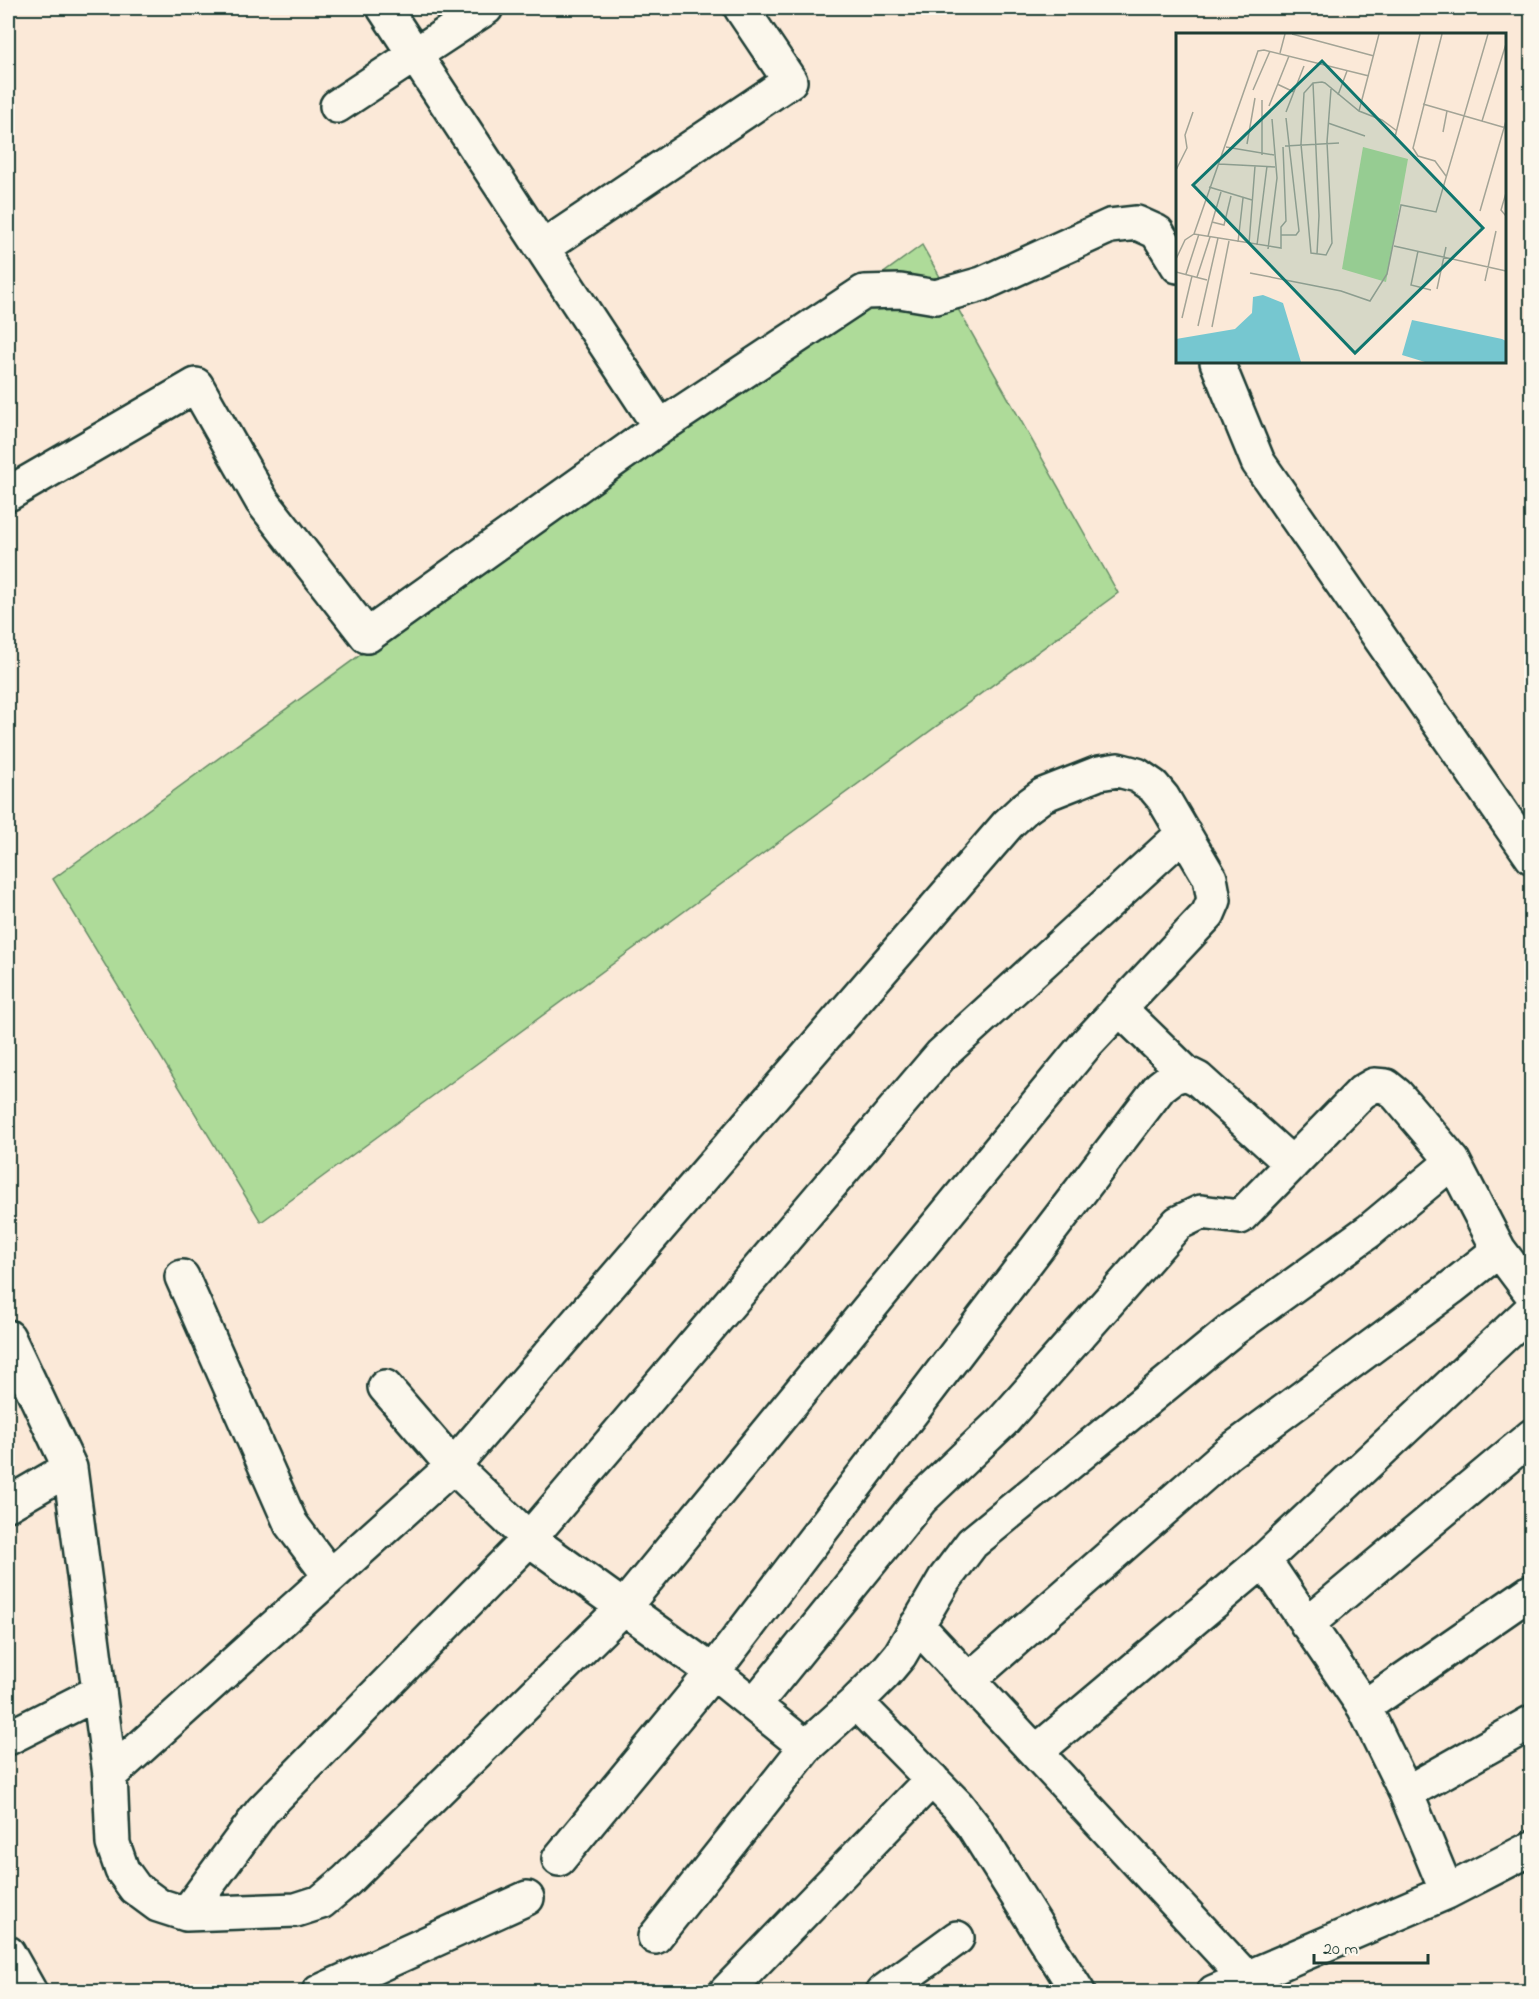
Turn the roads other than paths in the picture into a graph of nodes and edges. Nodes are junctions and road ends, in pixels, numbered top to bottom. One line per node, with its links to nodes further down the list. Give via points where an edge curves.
1 (384, 8): 4 (street)
2 (486, 8): 4 (street)
3 (741, 8): 6 (street, via 790,81)
4 (415, 55): 5 (street); 6 (street)
5 (337, 106)
6 (542, 248): 9 (street)
7 (1176, 263): 9 (street, via 1157,232 1137,223 1110,226 982,284 936,297 900,291 864,292)
8 (1217, 363): 12 (street, via 1258,462)
9 (660, 427): 10 (street, via 367,636 262,501 196,385)
10 (8, 494)
11 (1184, 833): 13 (street, via 1210,879 1214,900 1208,914); 24 (street, via 1153,786 1137,775 1118,770 1099,773 1043,795 1024,809); 27 (street, via 941,1055)
12 (1532, 857)
13 (1119, 1008): 14 (street); 31 (street, via 1087,1042)
14 (1186, 1073): 16 (street, via 1198,1079); 34 (street, via 1160,1087)
15 (1454, 1161): 16 (street, via 1397,1095 1386,1086 1374,1085 1362,1092); 17 (street); 33 (street, via 1369,1231 1233,1329 972,1543)
16 (1292, 1164): 38 (street, via 1240,1217 1201,1212 1178,1223 1004,1421 921,1499)
17 (1499, 1250): 19 (street); 35 (street, via 1228,1453)
18 (182, 1276): 29 (street, via 291,1524)
19 (1532, 1294)
20 (1532, 1309): 28 (street)
21 (8, 1337): 25 (street)
22 (385, 1387): 24 (street)
23 (1532, 1436): 32 (street)
24 (453, 1466): 27 (street); 29 (street)
25 (70, 1468): 26 (street); 36 (street)
26 (8, 1504)
27 (529, 1539): 31 (street); 51 (street, via 262,1811)
28 (1264, 1560): 32 (street); 43 (street)
29 (330, 1576): 44 (street)
30 (1532, 1591): 39 (street)
31 (623, 1608): 34 (street); 51 (street, via 321,1902 296,1910)
32 (1308, 1624): 39 (street)
33 (917, 1625): 35 (street); 37 (street, via 900,1655)
34 (713, 1672): 38 (street); 48 (street)
35 (969, 1680): 43 (street)
36 (99, 1692): 41 (street); 44 (street)
37 (856, 1702): 42 (street); 45 (street)
38 (754, 1705): 42 (street)
39 (1364, 1707): 46 (street)
40 (1532, 1722): 46 (street)
41 (8, 1738)
42 (806, 1747): 52 (street)
43 (1036, 1752): 55 (street)
44 (110, 1775): 51 (street, via 113,1844 122,1870 135,1888 158,1905)
45 (932, 1779): 59 (street); 61 (street, via 974,1827)
46 (1406, 1792): 49 (street)
47 (1532, 1848): 49 (street)
48 (559, 1859)
49 (1447, 1892): 55 (street)
50 (527, 1898): 56 (street)
51 (186, 1914)
52 (656, 1937)
53 (957, 1938): 60 (street)
54 (8, 1953): 57 (street)
55 (1246, 1978): 62 (street)
56 (356, 1984): 58 (street)
57 (30, 1992)
58 (319, 1992)
59 (726, 1992)
60 (883, 1992)
61 (1078, 1992)
62 (1214, 1992)

